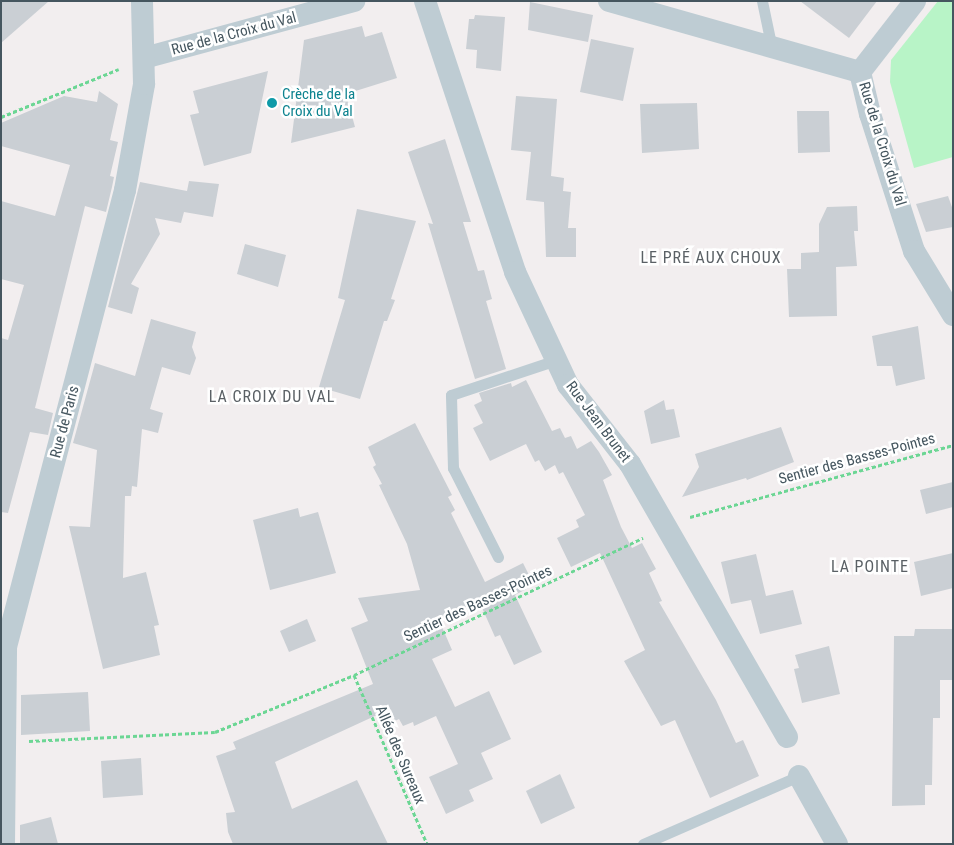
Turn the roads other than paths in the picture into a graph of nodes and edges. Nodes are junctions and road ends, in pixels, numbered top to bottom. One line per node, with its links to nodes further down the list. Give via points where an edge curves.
1 (354, 1): 8 (street, Rue de la Croix du Val)
2 (425, 1): 11 (street, Rue Jean Brunet, via 515,272)
3 (610, 1): 7 (street, Rue de la Croix du Val)
4 (762, 1): 7 (lane)
5 (915, 1): 9 (street)
6 (141, 5): 8 (street, Rue de Paris)
7 (772, 49): 9 (street, Rue de la Croix du Val)
8 (144, 58): 13 (street, Rue de Paris, via 144,84 125,190)
9 (860, 72): 10 (street, Rue de la Croix du Val, via 870,114 914,251)
10 (953, 315)
11 (556, 360): 12 (lane, via 451,395 453,468); 14 (street, Rue Jean Brunet, via 568,385 630,464)
12 (498, 557)
13 (3, 647): 16 (street, Rue de Paris, via 6,743)
14 (787, 737)
15 (799, 776): 17 (lane); 18 (street)
16 (4, 844)
17 (643, 844)
18 (837, 844)

